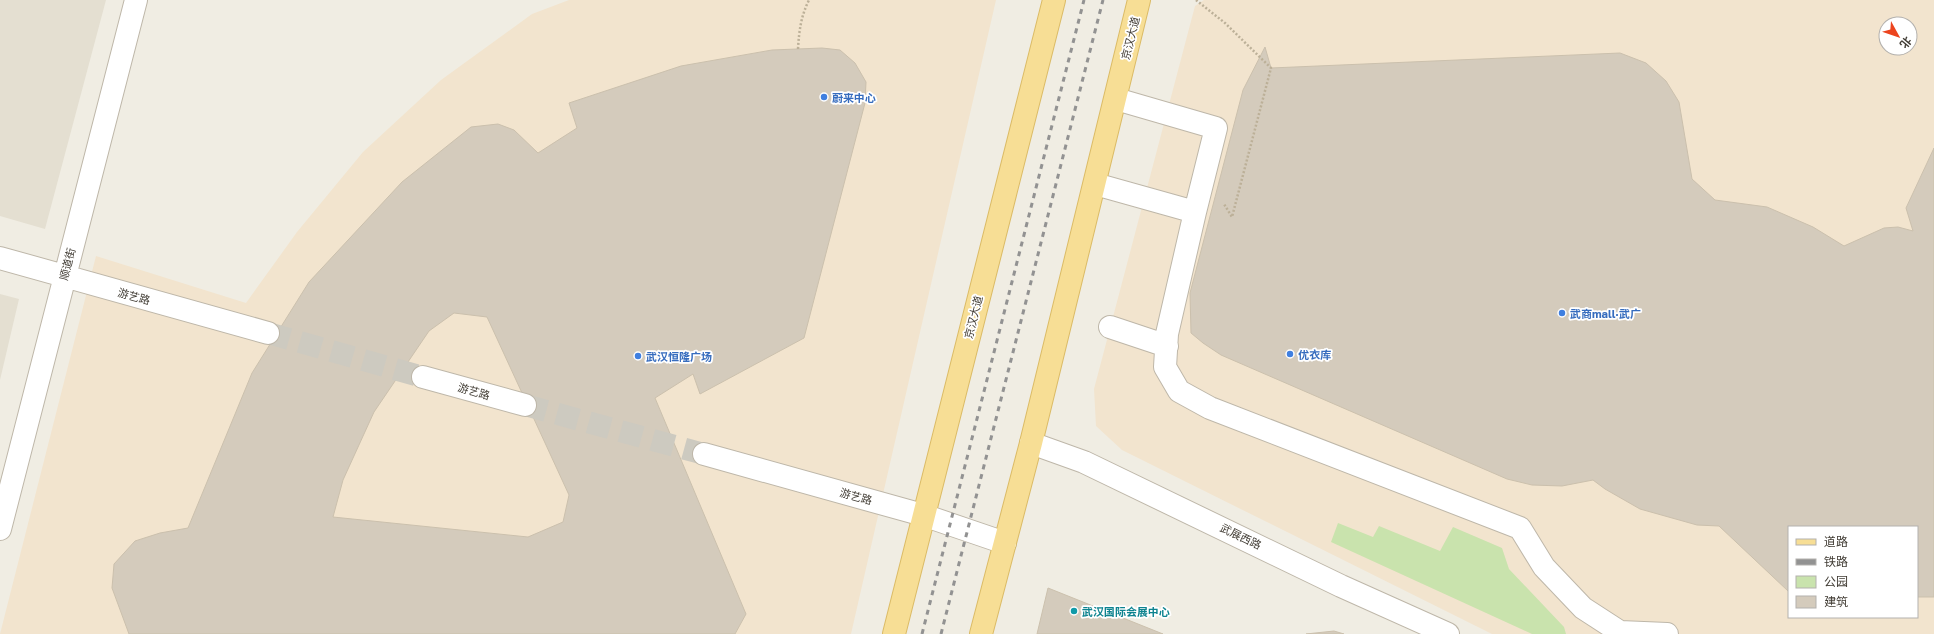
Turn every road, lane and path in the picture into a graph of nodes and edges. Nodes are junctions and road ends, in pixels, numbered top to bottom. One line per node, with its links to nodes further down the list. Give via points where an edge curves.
1 (136, 0): 11 (street, 顺道街)
2 (809, 0): 6 (path, via 799,30)
3 (1054, 0): 19 (main road, 京汉大道)
4 (1140, 0): 7 (main road, 京汉大道)
5 (1196, 0): 9 (path, via 1225,23 1271,68 1232,217 1216,192)
6 (798, 49)
7 (1116, 99): 8 (main road, 京汉大道); 9 (street, via 1216,128)
8 (1095, 184): 9 (street); 17 (main road, 京汉大道)
9 (1195, 212): 14 (street)
10 (0, 258): 11 (street, 游艺路)
11 (64, 277): 13 (street, 游艺路); 20 (street, 顺道街)
12 (1110, 327): 14 (street)
13 (268, 333)
14 (1166, 346): 22 (street, via 1165,367 1179,391 1210,408 1520,528 1544,567 1583,608)
15 (423, 377): 16 (street, 游艺路)
16 (525, 405)
17 (1031, 443): 21 (main road, 京汉大道); 25 (street, 武展西路, via 1084,462 1341,586)
18 (704, 454): 19 (street, 游艺路)
19 (923, 515): 21 (street, 游艺路); 23 (main road, 京汉大道)
20 (0, 529)
21 (1006, 543): 24 (main road, 京汉大道)
22 (1619, 633): 26 (street)
23 (894, 634)
24 (981, 634)
25 (1448, 634)
26 (1667, 634)

